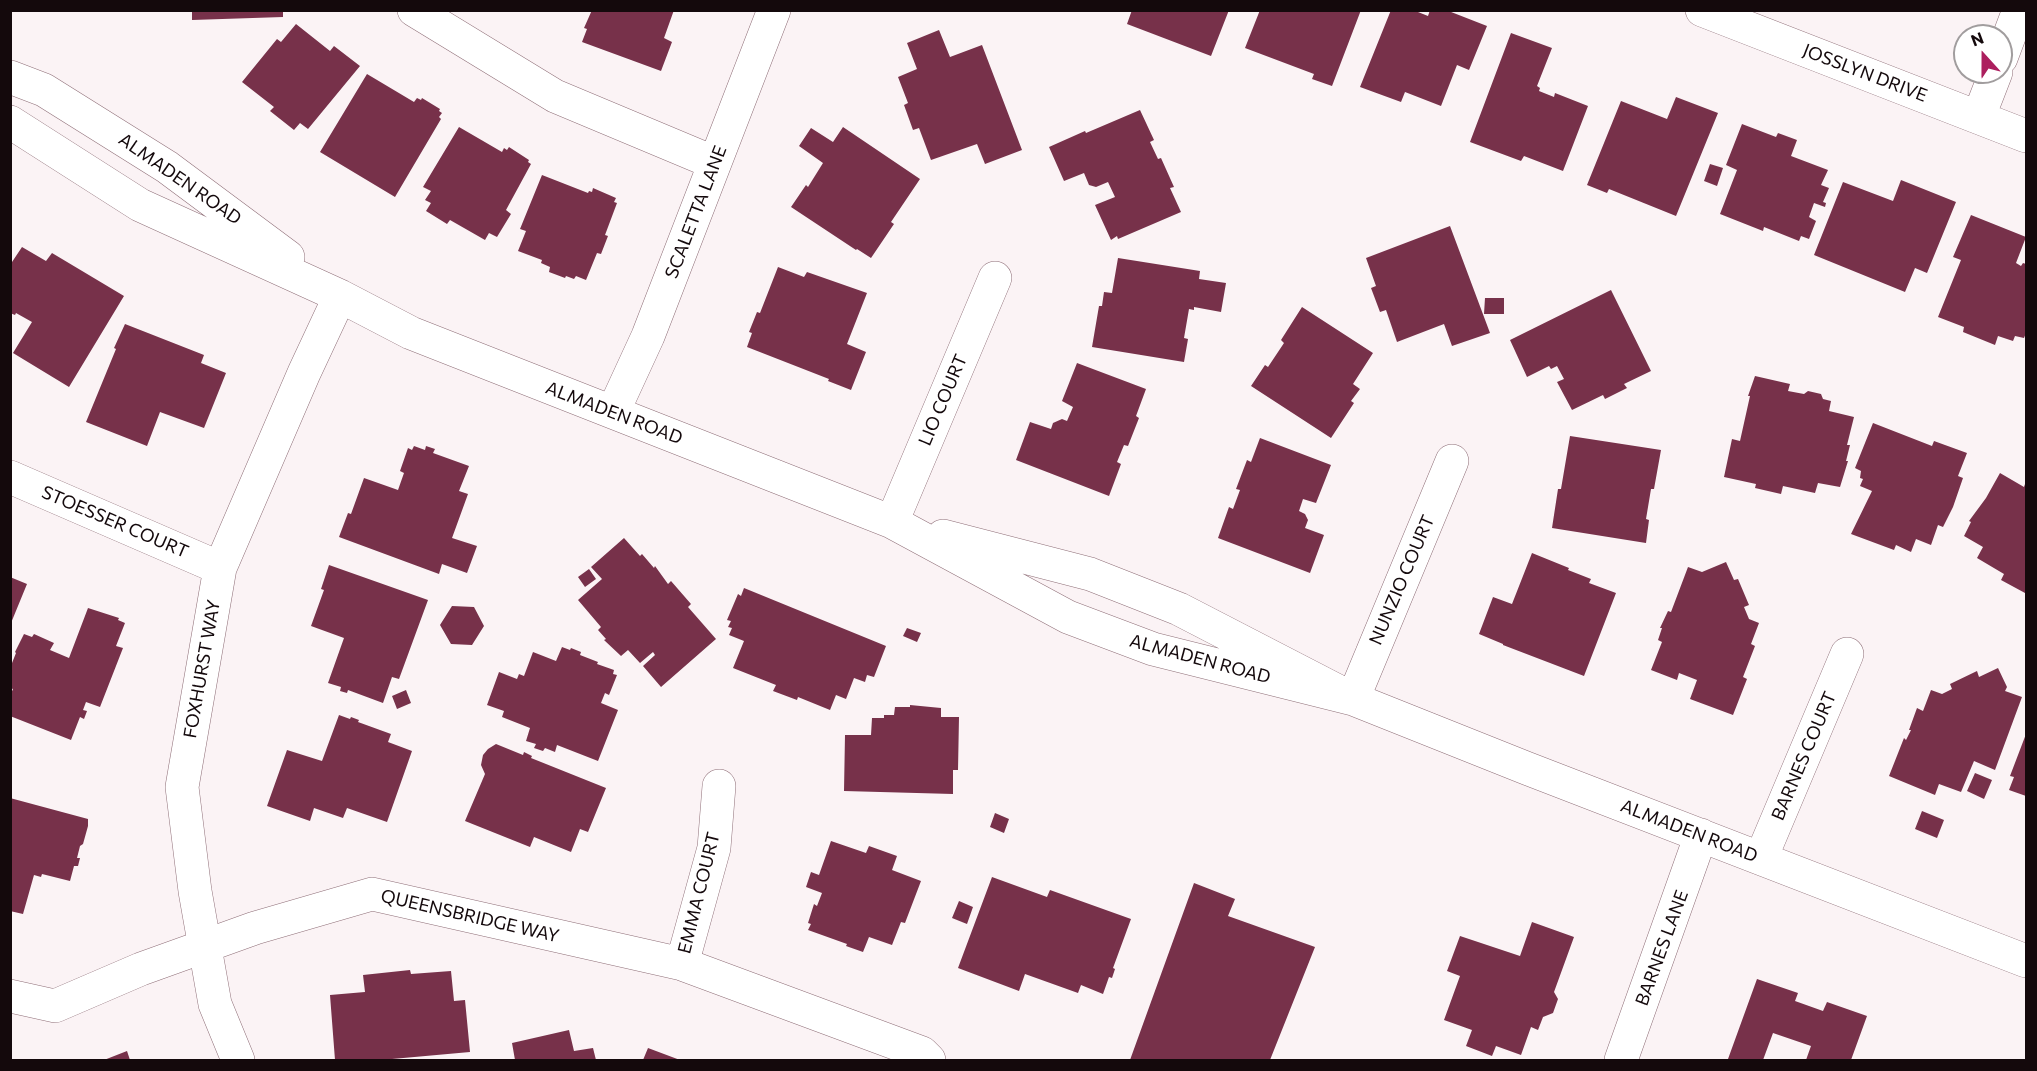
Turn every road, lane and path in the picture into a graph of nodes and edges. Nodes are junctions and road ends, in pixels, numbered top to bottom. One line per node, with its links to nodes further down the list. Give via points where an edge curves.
1 (414, 10): 11 (street, via 555,96)
2 (774, 10): 11 (street, SCALETTA LANE)
3 (1702, 10): 8 (street, JOSSLYN DRIVE)
4 (2019, 10): 5 (street)
5 (2013, 26)
6 (10, 77): 13 (street, ALMADEN ROAD, via 44,90 167,167)
7 (1991, 84): 8 (street)
8 (1979, 116): 10 (street, JOSSLYN DRIVE)
9 (10, 122): 13 (street, ALMADEN ROAD, via 140,205)
10 (2026, 136)
11 (715, 162): 14 (street, SCALETTA LANE, via 648,336)
12 (995, 278): 17 (street, LIO COURT)
13 (340, 296): 14 (street, ALMADEN ROAD, via 411,333); 18 (street, FOXHURST WAY)
14 (613, 412): 17 (street, ALMADEN ROAD)
15 (1452, 461): 20 (street, NUNZIO COURT)
16 (10, 477): 18 (street, STOESSER COURT)
17 (892, 522): 20 (street, ALMADEN ROAD, via 1090,574 1179,609); 20 (street, ALMADEN ROAD, via 1068,617 1153,649)
18 (220, 568): 24 (street, FOXHURST WAY, via 182,787)
19 (1847, 654): 23 (street, BARNES COURT)
20 (1353, 699): 22 (street, ALMADEN ROAD)
21 (719, 786): 26 (street, EMMA COURT, via 714,848)
22 (1701, 835): 23 (street, ALMADEN ROAD); 30 (street, BARNES LANE)
23 (1761, 858): 25 (street, ALMADEN ROAD)
24 (205, 947): 26 (street, QUEENSBRIDGE WAY, via 372,894); 27 (street, QUEENSBRIDGE WAY, via 55,1006); 28 (street, FOXHURST WAY, via 215,1004)
25 (2026, 961)
26 (682, 964): 29 (street, QUEENSBRIDGE WAY, via 922,1053)
27 (10, 996)
28 (238, 1060)
29 (929, 1060)
30 (1621, 1060)

